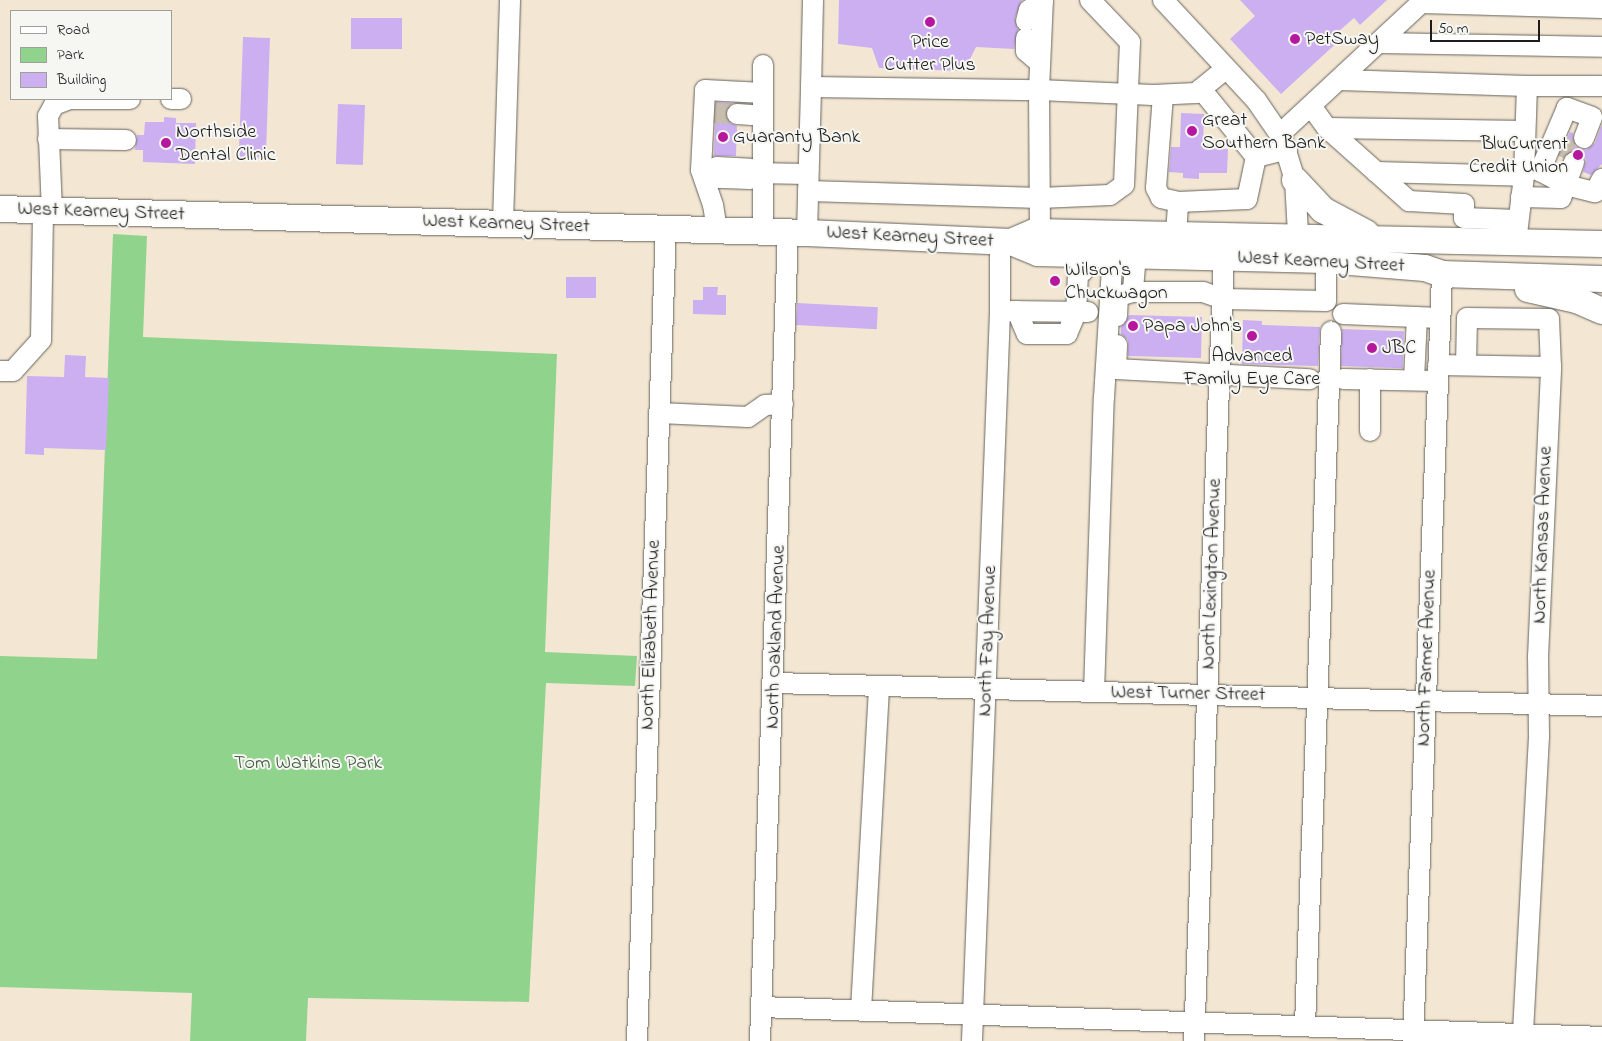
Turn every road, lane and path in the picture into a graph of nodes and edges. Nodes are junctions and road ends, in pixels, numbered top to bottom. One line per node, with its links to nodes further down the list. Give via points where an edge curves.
1 (510, 0): 47 (street)
2 (813, 0): 16 (street)
3 (1090, 0): 20 (street, via 1130,42)
4 (1163, 0): 12 (street)
5 (1043, 1): 10 (street); 10 (street, via 1028,10 1026,29 1026,51)
6 (1422, 1): 7 (street); 8 (street)
7 (1602, 8)
8 (1380, 43): 9 (street); 13 (street)
9 (1602, 47)
10 (1040, 63): 18 (street)
11 (763, 65): 19 (street)
12 (1226, 69): 17 (street); 32 (street, via 1256,100)
13 (1339, 80): 14 (street); 23 (street)
14 (1527, 86): 15 (street); 28 (street)
15 (1598, 86): 25 (street)
16 (811, 87): 18 (street); 41 (street)
17 (1201, 89): 21 (street); 33 (street)
18 (1039, 90): 20 (street); 43 (street)
19 (763, 92): 26 (street); 35 (street, via 705,90)
20 (1130, 94): 21 (street); 43 (street, via 1124,185 1110,195)
21 (1163, 95): 44 (street, via 1156,188 1161,198)
22 (67, 100): 30 (street, via 54,105 48,116)
23 (1311, 106): 27 (street); 32 (street)
24 (737, 114): 26 (street)
25 (1585, 114): 29 (street); 38 (street)
26 (762, 116): 37 (street)
27 (1327, 128): 28 (street); 36 (street)
28 (1525, 131): 38 (street)
29 (1577, 135)
30 (48, 139): 31 (street); 46 (street)
31 (126, 140)
32 (1283, 142): 33 (street); 40 (street)
33 (1256, 157): 44 (street, via 1247,200)
34 (1567, 159): 38 (street)
35 (706, 171): 37 (street, via 717,167 750,168); 50 (street)
36 (1376, 172): 38 (street); 51 (street, via 1409,201 1464,204 1464,218)
37 (758, 173): 41 (street); 52 (street)
38 (1545, 177): 39 (street, via 1594,192); 42 (street); 42 (street, via 1561,198)
39 (1602, 179)
40 (1295, 180): 55 (main road, via 1323,210); 59 (street)
41 (808, 183): 43 (street); 52 (street)
42 (1521, 197): 51 (street)
43 (1040, 198): 53 (street)
44 (1178, 202): 54 (street)
45 (0, 209): 46 (main road, West Kearney Street)
46 (47, 210): 47 (main road, West Kearney Street); 77 (street, via 41,340 13,371)
47 (503, 223): 49 (main road, West Kearney Street)
48 (1602, 223): 57 (main road)
49 (666, 228): 50 (main road, West Kearney Street); 85 (street, North Elizabeth Avenue)
50 (717, 230): 52 (main road, West Kearney Street)
51 (1517, 231): 55 (main road, West Kearney Street); 57 (main road, West Kearney Street)
52 (786, 232): 56 (main road, West Kearney Street); 84 (street, North Oakland Avenue)
53 (1040, 232): 54 (main road, West Kearney Street); 56 (main road, West Kearney Street)
54 (1176, 234): 59 (main road, West Kearney Street)
55 (1376, 238): 59 (main road, West Kearney Street)
56 (1005, 241): 63 (main road, West Kearney Street, via 1038,253); 69 (street, North Fay Avenue)
57 (1575, 243): 58 (main road, West Kearney Street)
58 (1602, 244)
59 (1299, 247): 61 (main road, West Kearney Street); 62 (main road, West Kearney Street)
60 (1136, 255): 61 (main road, West Kearney Street); 63 (main road, West Kearney Street); 67 (street)
61 (1224, 257): 68 (street, North Lexington Avenue)
62 (1326, 260): 65 (main road, West Kearney Street, via 1425,268); 68 (street, via 1326,301)
63 (1083, 262): 69 (street, via 1090,276 1089,312 1076,313 1068,334 1027,334)
64 (1112, 266): 90 (street)
65 (1454, 275): 66 (main road, West Kearney Street); 70 (main road, via 1577,300); 73 (street, North Farmer Avenue)
66 (1602, 279)
67 (1133, 292): 68 (street, via 1203,292); 79 (street, via 1118,296 1116,369)
68 (1223, 299): 79 (street, North Lexington Avenue)
69 (1009, 311): 89 (street, North Fay Avenue)
70 (1602, 312)
71 (1343, 314): 72 (street)
72 (1417, 317): 73 (street); 83 (street)
73 (1440, 318): 78 (street, North Farmer Avenue)
74 (1332, 331): 92 (street)
75 (1466, 365): 76 (street); 76 (street, North Kansas Avenue, via 1467,318 1549,319); 78 (street)
76 (1550, 367): 94 (street, North Kansas Avenue)
77 (0, 371)
78 (1438, 373): 83 (street); 93 (street, North Farmer Avenue)
79 (1219, 376): 80 (street); 91 (street, North Lexington Avenue)
80 (1310, 379)
81 (1343, 379): 82 (street)
82 (1370, 379): 83 (street); 86 (street)
83 (1414, 380)
84 (783, 404): 85 (street, via 765,405 748,417); 87 (street, North Oakland Avenue)
85 (659, 413): 104 (street, North Elizabeth Avenue)
86 (1370, 431)
87 (775, 683): 88 (street, West Turner Street); 96 (street, North Oakland Avenue)
88 (879, 686): 89 (street, West Turner Street); 97 (street)
89 (987, 690): 90 (street, West Turner Street); 98 (street, North Fay Avenue)
90 (1094, 692): 91 (street, West Turner Street)
91 (1207, 694): 92 (street, West Turner Street); 99 (street, North Lexington Avenue)
92 (1315, 697): 93 (street, West Turner Street); 100 (street)
93 (1425, 700): 94 (street, West Turner Street); 102 (street, North Farmer Avenue)
94 (1538, 704): 95 (street, West Turner Street); 101 (street, North Kansas Avenue)
95 (1602, 706)
96 (761, 1007): 97 (street); 105 (street, North Oakland Avenue)
97 (862, 1010): 98 (street)
98 (973, 1015): 99 (street); 106 (street, North Fay Avenue)
99 (1195, 1020): 100 (street); 107 (street, North Lexington Avenue)
100 (1305, 1025): 102 (street)
101 (1523, 1032): 102 (street); 103 (street)
102 (1413, 1035)
103 (1602, 1037)
104 (637, 1041)
105 (760, 1041)
106 (972, 1041)
107 (1194, 1041)

